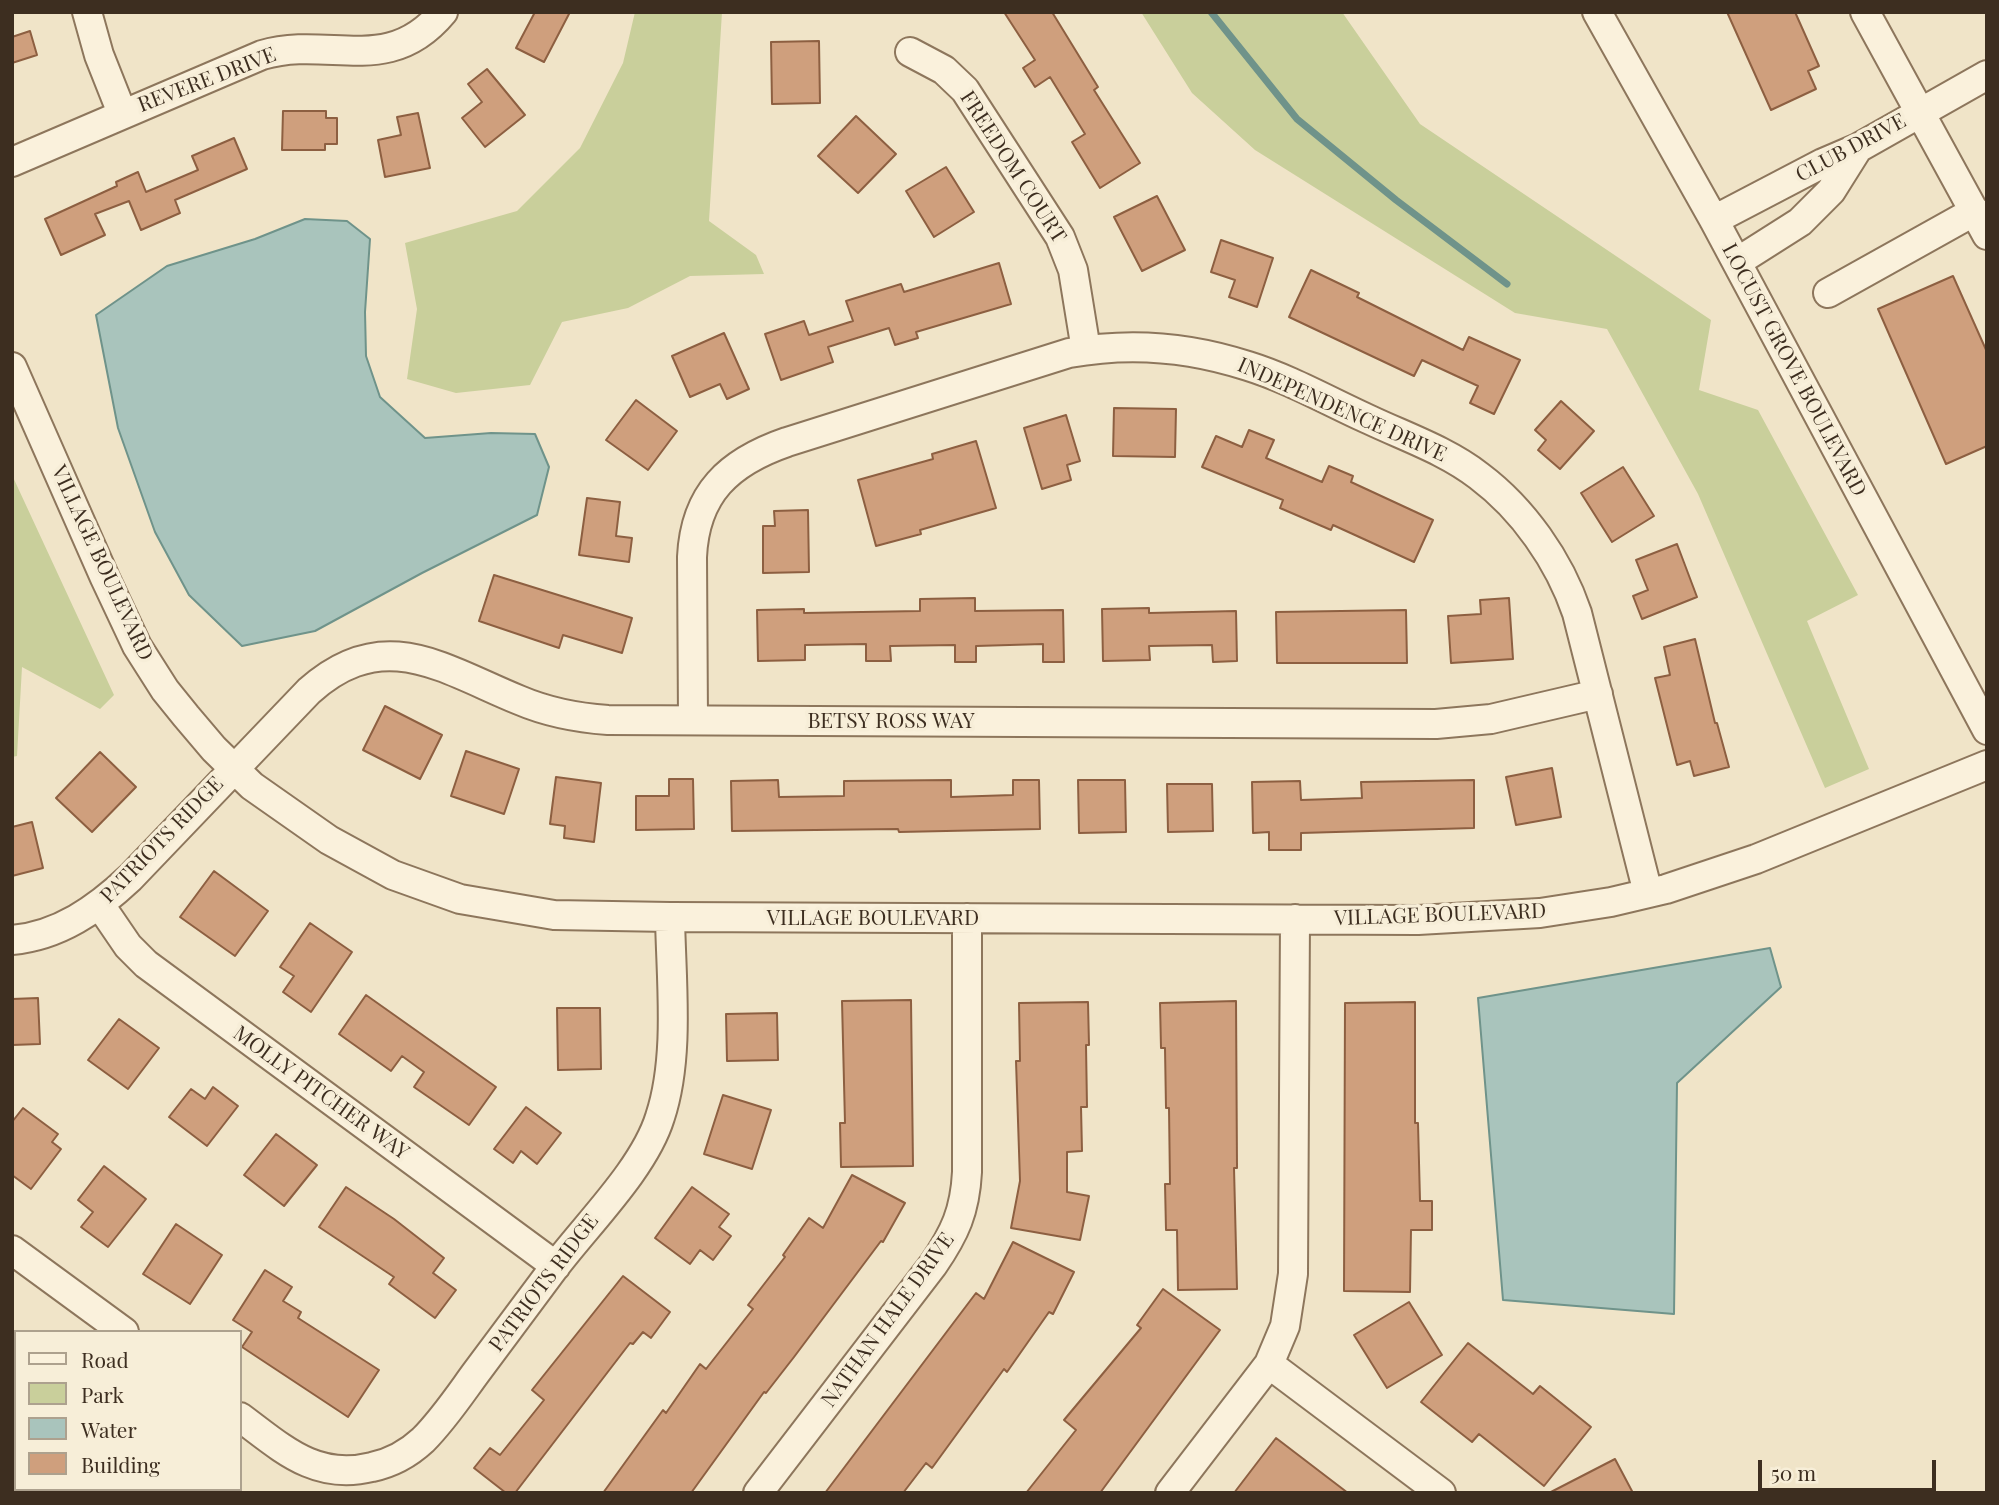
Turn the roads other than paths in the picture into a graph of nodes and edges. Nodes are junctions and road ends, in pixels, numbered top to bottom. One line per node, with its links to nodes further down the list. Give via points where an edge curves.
1 (87, 12): 8 (street)
2 (443, 12): 8 (street, REVERE DRIVE, via 403,44 360,52 274,51)
3 (1597, 12): 11 (street, LOCUST GROVE BOULEVARD)
4 (1865, 12): 7 (street)
5 (910, 52): 15 (street, FREEDOM COURT, via 944,70 965,90 1060,237 1073,270)
6 (1987, 75): 7 (street, CLUB DRIVE)
7 (1919, 112): 9 (street, CLUB DRIVE); 12 (street)
8 (122, 113): 10 (street, REVERE DRIVE)
9 (1858, 148): 11 (street, CLUB DRIVE); 13 (street, via 1831,191 1800,222)
10 (12, 162)
11 (1714, 220): 13 (street, LOCUST GROVE BOULEVARD)
12 (1981, 223): 14 (street)
13 (1737, 262): 19 (street, LOCUST GROVE BOULEVARD)
14 (1828, 293)
15 (1086, 350): 17 (street, INDEPENDENCE DRIVE, via 1171,349 1250,366 1465,466 1508,502 1555,564 1574,603); 18 (street, INDEPENDENCE DRIVE, via 787,442 756,453 732,469 706,500 694,532)
16 (12, 367): 21 (street, VILLAGE BOULEVARD, via 137,646 165,690)
17 (1598, 694): 18 (street, BETSY ROSS WAY, via 1491,719 1436,724); 22 (street, INDEPENDENCE DRIVE)
18 (694, 720): 21 (street, BETSY ROSS WAY, via 608,720 562,713 521,701 433,662 384,657 341,668 319,682)
19 (1987, 730)
20 (1987, 765): 22 (street, VILLAGE BOULEVARD, via 1746,863)
21 (233, 768): 23 (street, PATRIOTS RIDGE); 24 (street, VILLAGE BOULEVARD, via 329,840 393,875 460,899 554,915)
22 (1648, 893): 26 (street, VILLAGE BOULEVARD, via 1506,916)
23 (100, 905): 27 (street, PATRIOTS RIDGE, via 58,928); 29 (street, MOLLY PITCHER WAY, via 146,964)
24 (670, 917): 25 (street, VILLAGE BOULEVARD); 29 (street, PATRIOTS RIDGE, via 670,1063 660,1117 632,1168)
25 (967, 918): 26 (street, VILLAGE BOULEVARD); 33 (street, NATHAN HALE DRIVE, via 967,1172 961,1217 933,1265)
26 (1295, 919): 31 (street, via 1293,1274 1289,1313)
27 (12, 940)
28 (12, 1250): 30 (street)
29 (556, 1266): 32 (street, PATRIOTS RIDGE, via 445,1415 421,1441 392,1461 350,1470 317,1466 298,1459)
30 (121, 1330)
31 (1269, 1364): 34 (street); 35 (street)
32 (242, 1418)
33 (758, 1493)
34 (1170, 1493)
35 (1441, 1493)

